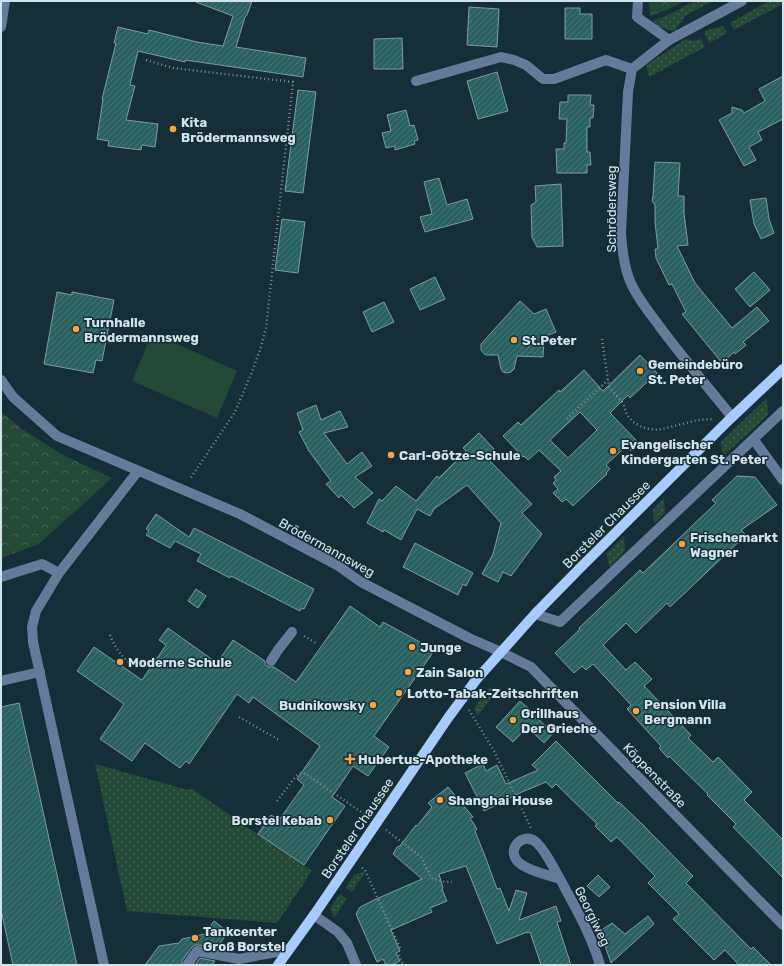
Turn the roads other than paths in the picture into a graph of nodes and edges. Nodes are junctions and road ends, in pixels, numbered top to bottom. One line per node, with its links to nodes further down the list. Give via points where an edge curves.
1 (5, 1): 4 (street)
2 (638, 1): 5 (street, via 637,17)
3 (742, 1): 5 (street)
4 (1, 27)
5 (669, 40): 6 (street)
6 (632, 69): 7 (street, via 606,60 554,79 543,79 526,65 501,57); 11 (street, Schrödersweg, via 628,92 621,234 627,273 638,298)
7 (416, 81)
8 (783, 369): 11 (main road, Borsteler Chaussee)
9 (1, 380): 13 (street, Brödermannsweg, via 12,397 57,436)
10 (783, 411): 12 (street)
11 (731, 418): 17 (main road, Borsteler Chaussee)
12 (754, 440): 14 (street); 17 (street, via 560,622)
13 (138, 471): 15 (street); 19 (street, Brödermannsweg, via 240,514 337,565 361,582)
14 (783, 480)
15 (59, 573): 16 (street, via 42,564); 21 (street, via 36,611 32,627)
16 (1, 577)
17 (535, 614): 19 (main road, Borsteler Chaussee)
18 (297, 633): 20 (street, via 278,650)
19 (501, 652): 24 (main road, Borsteler Chaussee, via 462,699); 25 (street, Köppenstraße, via 532,668)
20 (271, 661)
21 (40, 672): 22 (street); 27 (street)
22 (1, 681)
23 (560, 879): 23 (street, Georgiweg, via 536,841 530,838 518,842 513,852 522,865); 31 (street, Georgiweg, via 583,922)
24 (314, 916): 26 (main road, Borsteler Chaussee); 30 (street, via 338,932)
25 (783, 925)
26 (288, 950): 28 (street, via 239,959 197,951); 29 (main road, Borsteler Chaussee)
27 (104, 965)
28 (187, 965)
29 (278, 965)
30 (356, 965)
31 (600, 965)

